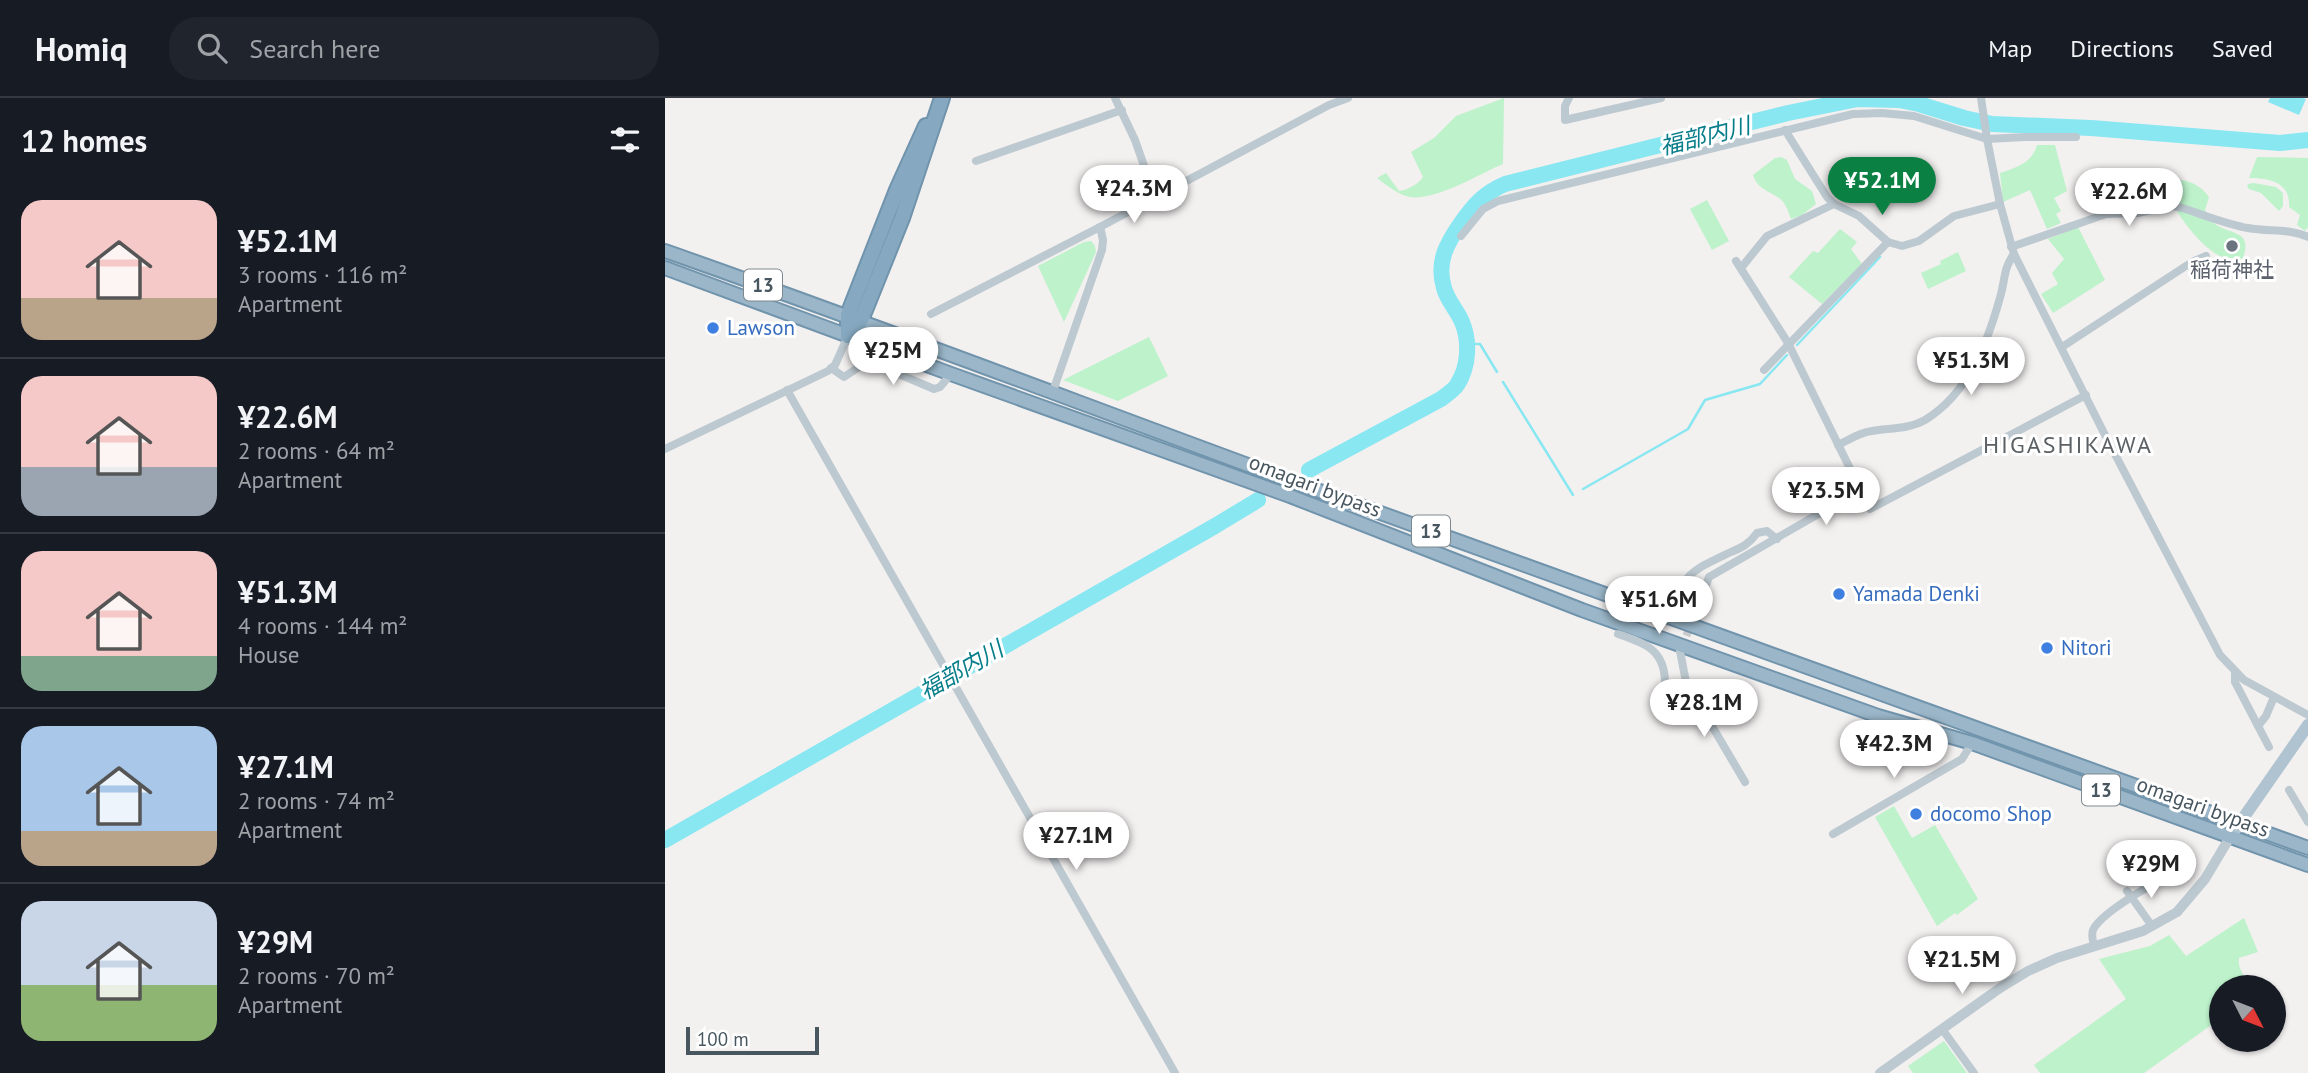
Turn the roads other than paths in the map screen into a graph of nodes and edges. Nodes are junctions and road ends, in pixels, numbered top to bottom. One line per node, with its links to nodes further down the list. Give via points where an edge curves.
1 (941, 98): 25 (highway, via 902,218)
2 (1115, 98): 8 (street)
3 (1348, 98): 7 (street)
4 (1569, 98): 5 (street, via 1565,120)
5 (1655, 99)
6 (1982, 100): 10 (street)
7 (1327, 101): 13 (street)
8 (1122, 110): 12 (street); 13 (street)
9 (1786, 130): 10 (street, via 1853,114 1882,113 1922,118); 14 (street); 17 (street, via 1498,201 1483,209)
10 (1987, 136): 11 (street); 15 (street)
11 (2076, 137)
12 (976, 161)
13 (1155, 197): 16 (street)
14 (1834, 204): 19 (street, via 1859,216); 27 (street, via 1767,236 1739,265)
15 (2000, 204): 19 (street, via 1954,216 1910,245); 21 (street)
16 (1100, 227): 24 (street); 33 (street, via 1102,250)
17 (1461, 236)
18 (2308, 237): 21 (street, via 2286,230 2248,228 2168,206 2106,214)
19 (1888, 242): 27 (street)
20 (665, 251): 25 (highway, omagari bypass / 13)
21 (2013, 251): 28 (street); 35 (street, via 1976,366 1952,396 1920,422 1863,433)
22 (2206, 256): 28 (street)
23 (665, 268): 26 (highway, omagari bypass / 13)
24 (931, 314)
25 (854, 317): 26 (highway); 33 (highway, omagari bypass / 13)
26 (848, 336): 29 (street); 31 (highway, omagari bypass / 13)
27 (1789, 345): 30 (street); 35 (street)
28 (2062, 347): 34 (street)
29 (831, 368): 31 (street, via 844,377 862,365 874,364 934,388); 32 (street)
30 (1764, 370)
31 (951, 374): 41 (highway, omagari bypass / 13, via 1290,496)
32 (787, 390): 36 (street); 64 (street)
33 (1053, 391): 40 (highway, omagari bypass / 13)
34 (2086, 395): 37 (street, via 1870,509); 43 (street, via 2220,655)
35 (1838, 445): 37 (street)
36 (665, 449)
37 (1860, 490): 38 (street)
38 (1777, 540): 39 (street, via 1709,578); 40 (street, via 1767,531 1757,533 1749,544 1694,569 1681,585)
39 (1700, 601)
40 (1671, 618): 54 (highway, omagari bypass / 13)
41 (1628, 626): 44 (street, via 1618,634 1652,648 1661,659 1670,687); 49 (highway, omagari bypass / 13, via 1878,716)
42 (1680, 651): 44 (street)
43 (2235, 672): 45 (street); 48 (street, via 2235,682)
44 (1686, 682): 51 (street)
45 (2274, 697): 46 (street); 48 (street)
46 (2308, 715)
47 (2308, 725): 54 (main road)
48 (2258, 726): 50 (street)
49 (1972, 743): 55 (street, via 1962,759); 56 (highway, omagari bypass / 13)
50 (2269, 747)
51 (1745, 782)
52 (2289, 790): 53 (street)
53 (2308, 822)
54 (2239, 823): 56 (main road); 57 (highway, omagari bypass / 13)
55 (1833, 834)
56 (2230, 837): 58 (highway, omagari bypass / 13); 61 (street, via 2191,898)
57 (2308, 848)
58 (2308, 865)
59 (2188, 867): 60 (street)
60 (2130, 895): 61 (street); 62 (street, via 2098,922 2092,935)
61 (2152, 926): 62 (street)
62 (2094, 946): 63 (street, via 2028,971)
63 (1942, 1029): 65 (street); 66 (street)
64 (1175, 1073)
65 (1879, 1073)
66 (1974, 1073)

